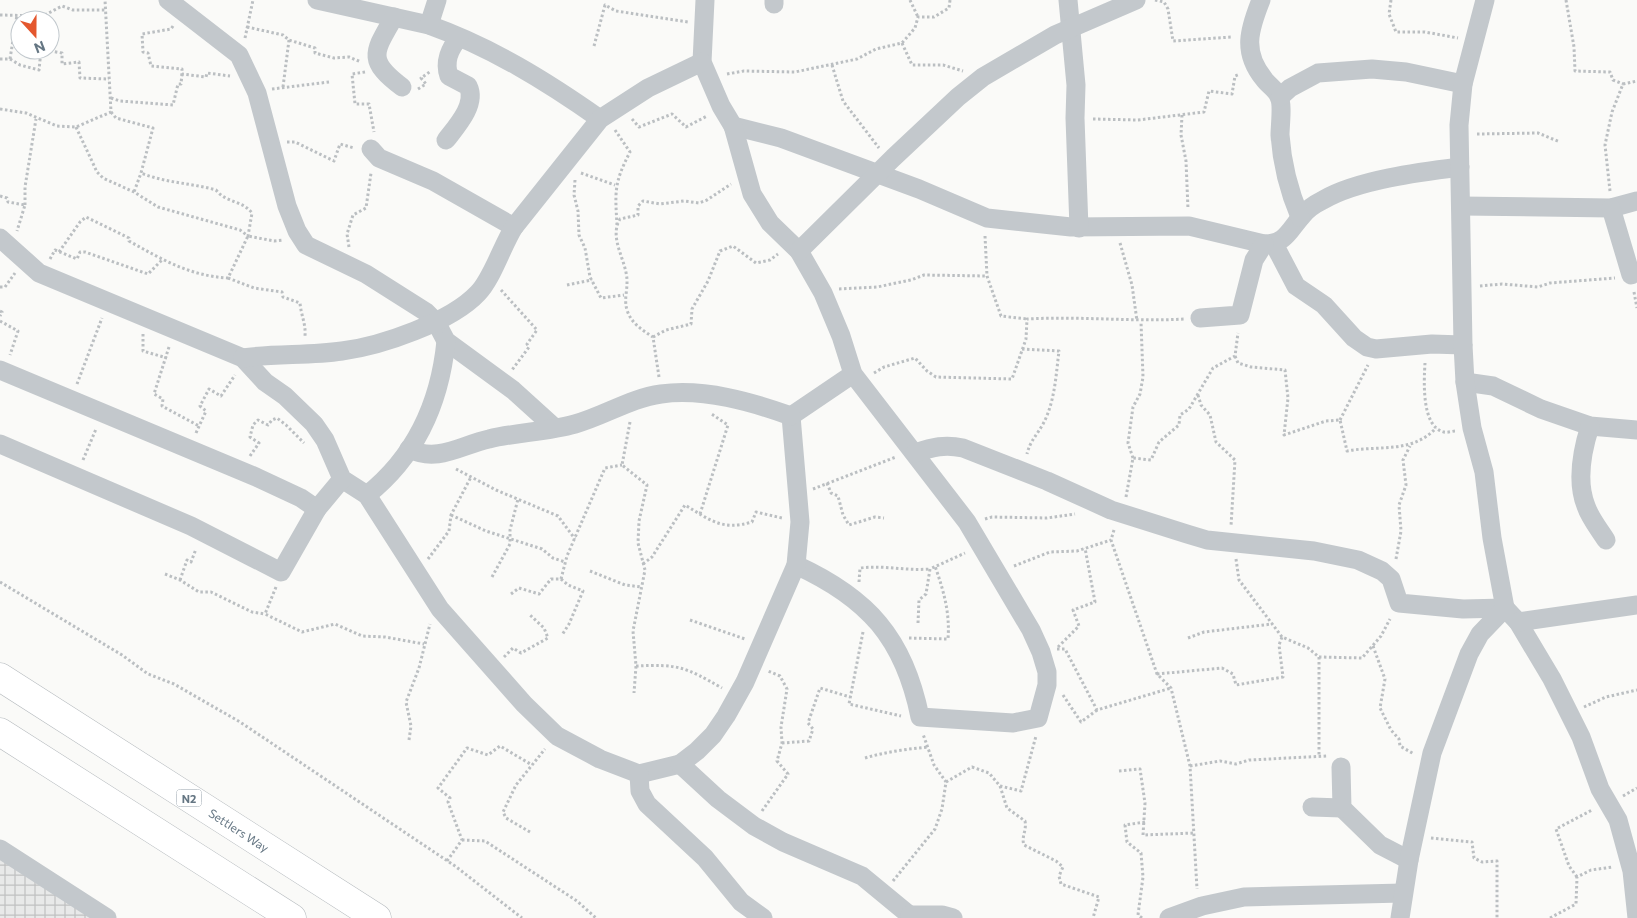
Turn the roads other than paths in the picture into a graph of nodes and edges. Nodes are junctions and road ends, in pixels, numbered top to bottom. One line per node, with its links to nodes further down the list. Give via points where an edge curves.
1 (317, 0): 9 (street)
2 (437, 0): 10 (street)
3 (705, 0): 13 (street, via 702,26)
4 (1068, 0): 11 (street)
5 (1136, 0): 11 (street)
6 (1261, 0): 16 (street, via 1250,37 1251,58)
7 (1484, 0): 14 (street)
8 (175, 6): 34 (street, via 236,50 257,93 287,206 301,239 306,245 405,297)
9 (394, 17): 10 (street); 15 (street, via 379,44 374,63)
10 (429, 25): 12 (street)
11 (1071, 28): 22 (street, via 983,78 958,97); 28 (street, via 1076,85)
12 (459, 38): 17 (street, via 531,72); 19 (street, via 449,54 447,70 449,76 468,86 470,96 460,123)
13 (705, 70): 17 (street, via 648,88); 18 (street)
14 (1463, 84): 16 (street, via 1406,72 1372,69 1318,74 1290,88); 21 (street)
15 (402, 87)
16 (1280, 97): 26 (street, via 1282,155)
17 (602, 117): 27 (street, via 568,167)
18 (733, 126): 22 (street, via 781,138); 31 (street, via 752,194 770,223)
19 (446, 140)
20 (375, 154): 27 (street, via 433,181)
21 (1460, 167): 24 (street); 26 (street, via 1339,191)
22 (876, 174): 28 (street, via 986,218); 31 (street)
23 (1637, 202): 25 (street)
24 (1461, 206): 25 (street); 36 (street)
25 (1611, 208): 32 (street)
26 (1300, 217): 30 (street, via 1284,239)
27 (514, 227): 34 (street, via 478,293)
28 (1079, 228): 30 (street, via 1189,226)
29 (4, 243): 37 (street, via 39,273)
30 (1269, 244): 33 (street, via 1254,260 1240,315); 36 (street, via 1296,286 1324,305 1354,338 1367,347)
31 (794, 247): 39 (street, via 823,293)
32 (1631, 275)
33 (1200, 318)
34 (436, 322): 35 (street); 37 (street, via 342,352)
35 (446, 341): 43 (street, via 501,380); 46 (street, via 443,369 432,403)
36 (1463, 345): 40 (street)
37 (243, 358): 48 (street, via 314,424)
38 (0, 370): 50 (street, via 238,469 301,498)
39 (856, 378): 41 (street); 47 (street)
40 (1464, 382): 42 (street, via 1494,386 1541,409); 54 (street, via 1484,472 1492,538)
41 (791, 416): 43 (street, via 745,402 702,395 662,394); 52 (street, via 800,522)
42 (1590, 426): 44 (street); 51 (street, via 1582,461 1581,487 1586,508)
43 (556, 428): 46 (street, via 491,438 441,455)
44 (1637, 430)
45 (0, 444): 50 (street, via 203,532 281,572)
46 (409, 449): 49 (street, via 389,478)
47 (916, 453): 52 (street, via 999,572 1041,652 1047,685 1038,718 1013,723 920,717 914,690 898,651 876,619 823,577); 54 (street, via 934,446 963,448 1118,512 1207,540 1314,551 1370,564 1391,579 1398,603)
48 (342, 479): 49 (street); 50 (street)
49 (367, 495): 59 (street, via 440,609 524,704 557,736)
50 (317, 509)
51 (1606, 540)
52 (796, 565): 57 (street, via 737,696 713,734)
53 (1637, 605): 54 (street)
54 (1512, 615): 62 (street, via 1570,714 1608,804); 64 (street, via 1480,634 1469,654 1430,762)
55 (0, 677): 69 (highway, Settlers Way / N2)
56 (0, 732): 68 (highway)
57 (680, 764): 59 (street); 66 (street, via 754,826 862,876)
58 (1341, 767): 61 (street)
59 (639, 774): 70 (street, via 640,791 647,804 705,858 741,902)
60 (1312, 807): 61 (street)
61 (1342, 808): 64 (street, via 1380,846)
62 (1630, 833): 74 (street)
63 (0, 849): 67 (street)
64 (1409, 860): 65 (street)
65 (1403, 893): 72 (street, via 1272,895 1202,906); 73 (street)
66 (906, 915): 71 (street)
67 (107, 918)
68 (292, 918)
69 (377, 918)
70 (764, 918)
71 (953, 918)
72 (1168, 918)
73 (1400, 918)
74 (1637, 918)

